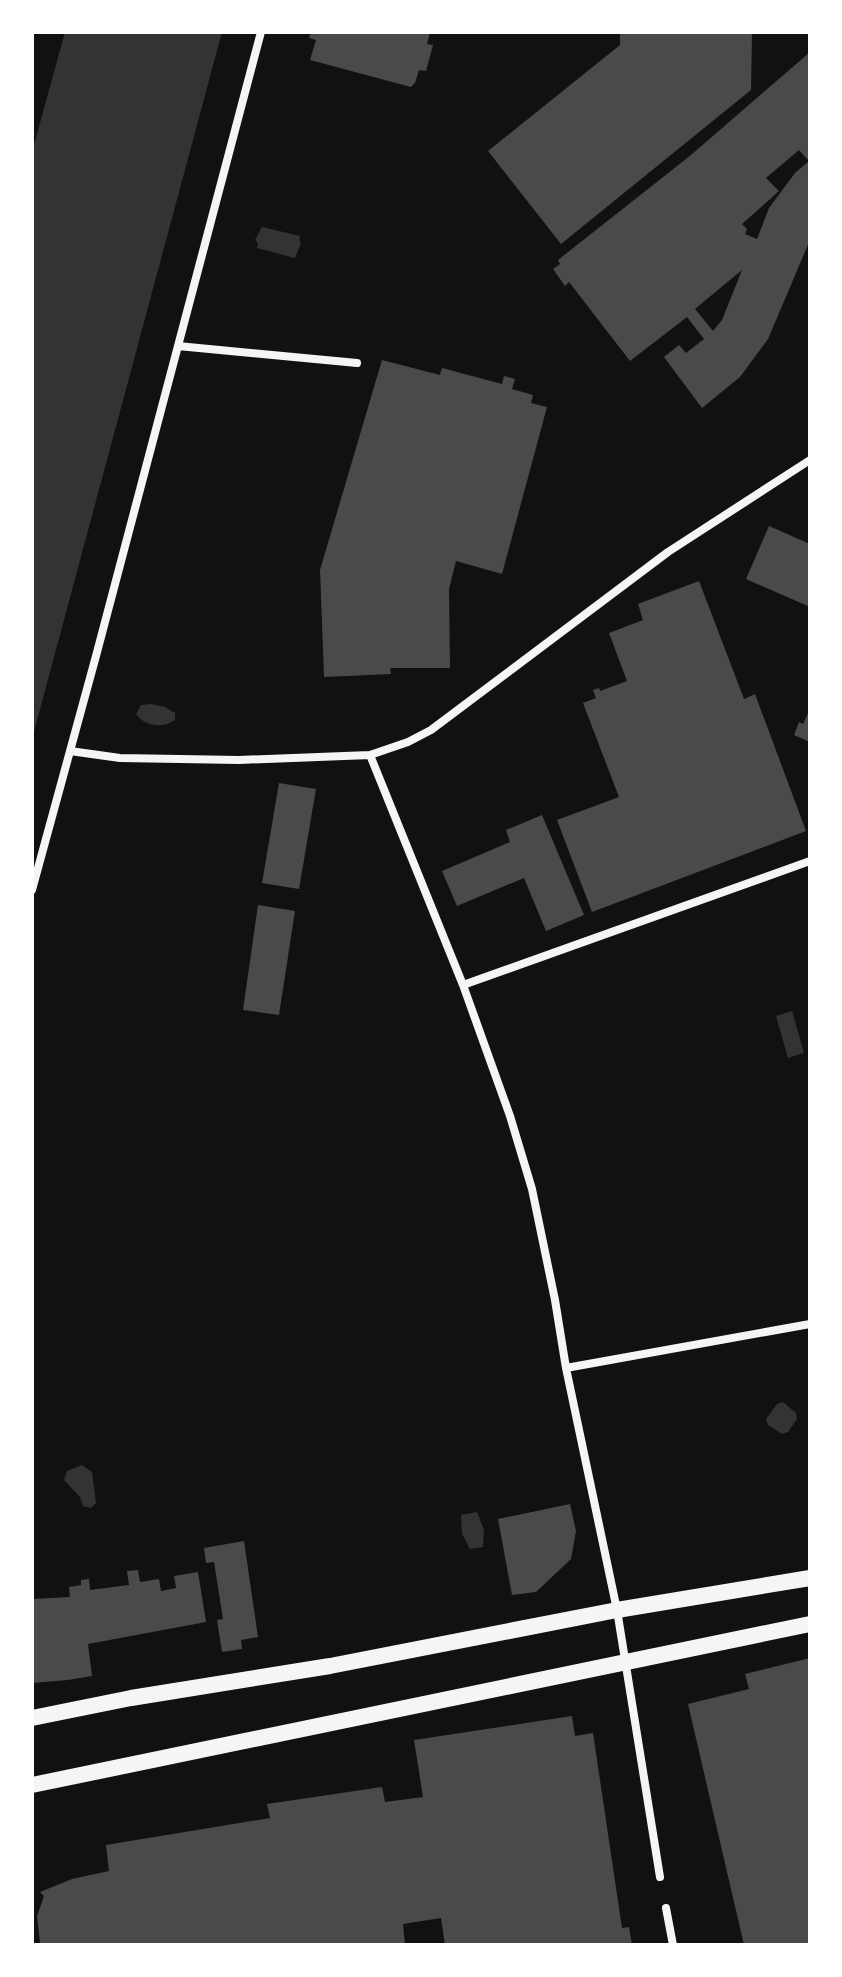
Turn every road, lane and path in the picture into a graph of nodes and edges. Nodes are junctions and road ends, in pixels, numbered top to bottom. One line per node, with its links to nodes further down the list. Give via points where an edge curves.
1 (261, 32): 2 (street)
2 (178, 346): 3 (street); 5 (street)
3 (357, 363)
4 (810, 460): 6 (street, via 668,552 431,730)
5 (70, 751): 6 (street, via 120,758 224,760); 8 (street)
6 (370, 755): 9 (street)
7 (810, 861): 9 (street)
8 (32, 890)
9 (463, 985): 11 (street, via 532,1189)
10 (810, 1324): 11 (street)
11 (566, 1368): 13 (street)
12 (810, 1578): 13 (main road)
13 (617, 1610): 15 (street); 16 (main road)
14 (810, 1624): 15 (main road)
15 (625, 1662): 17 (main road); 18 (street)
16 (32, 1718)
17 (32, 1785)
18 (660, 1877)
19 (666, 1908): 20 (street)
20 (673, 1945)

